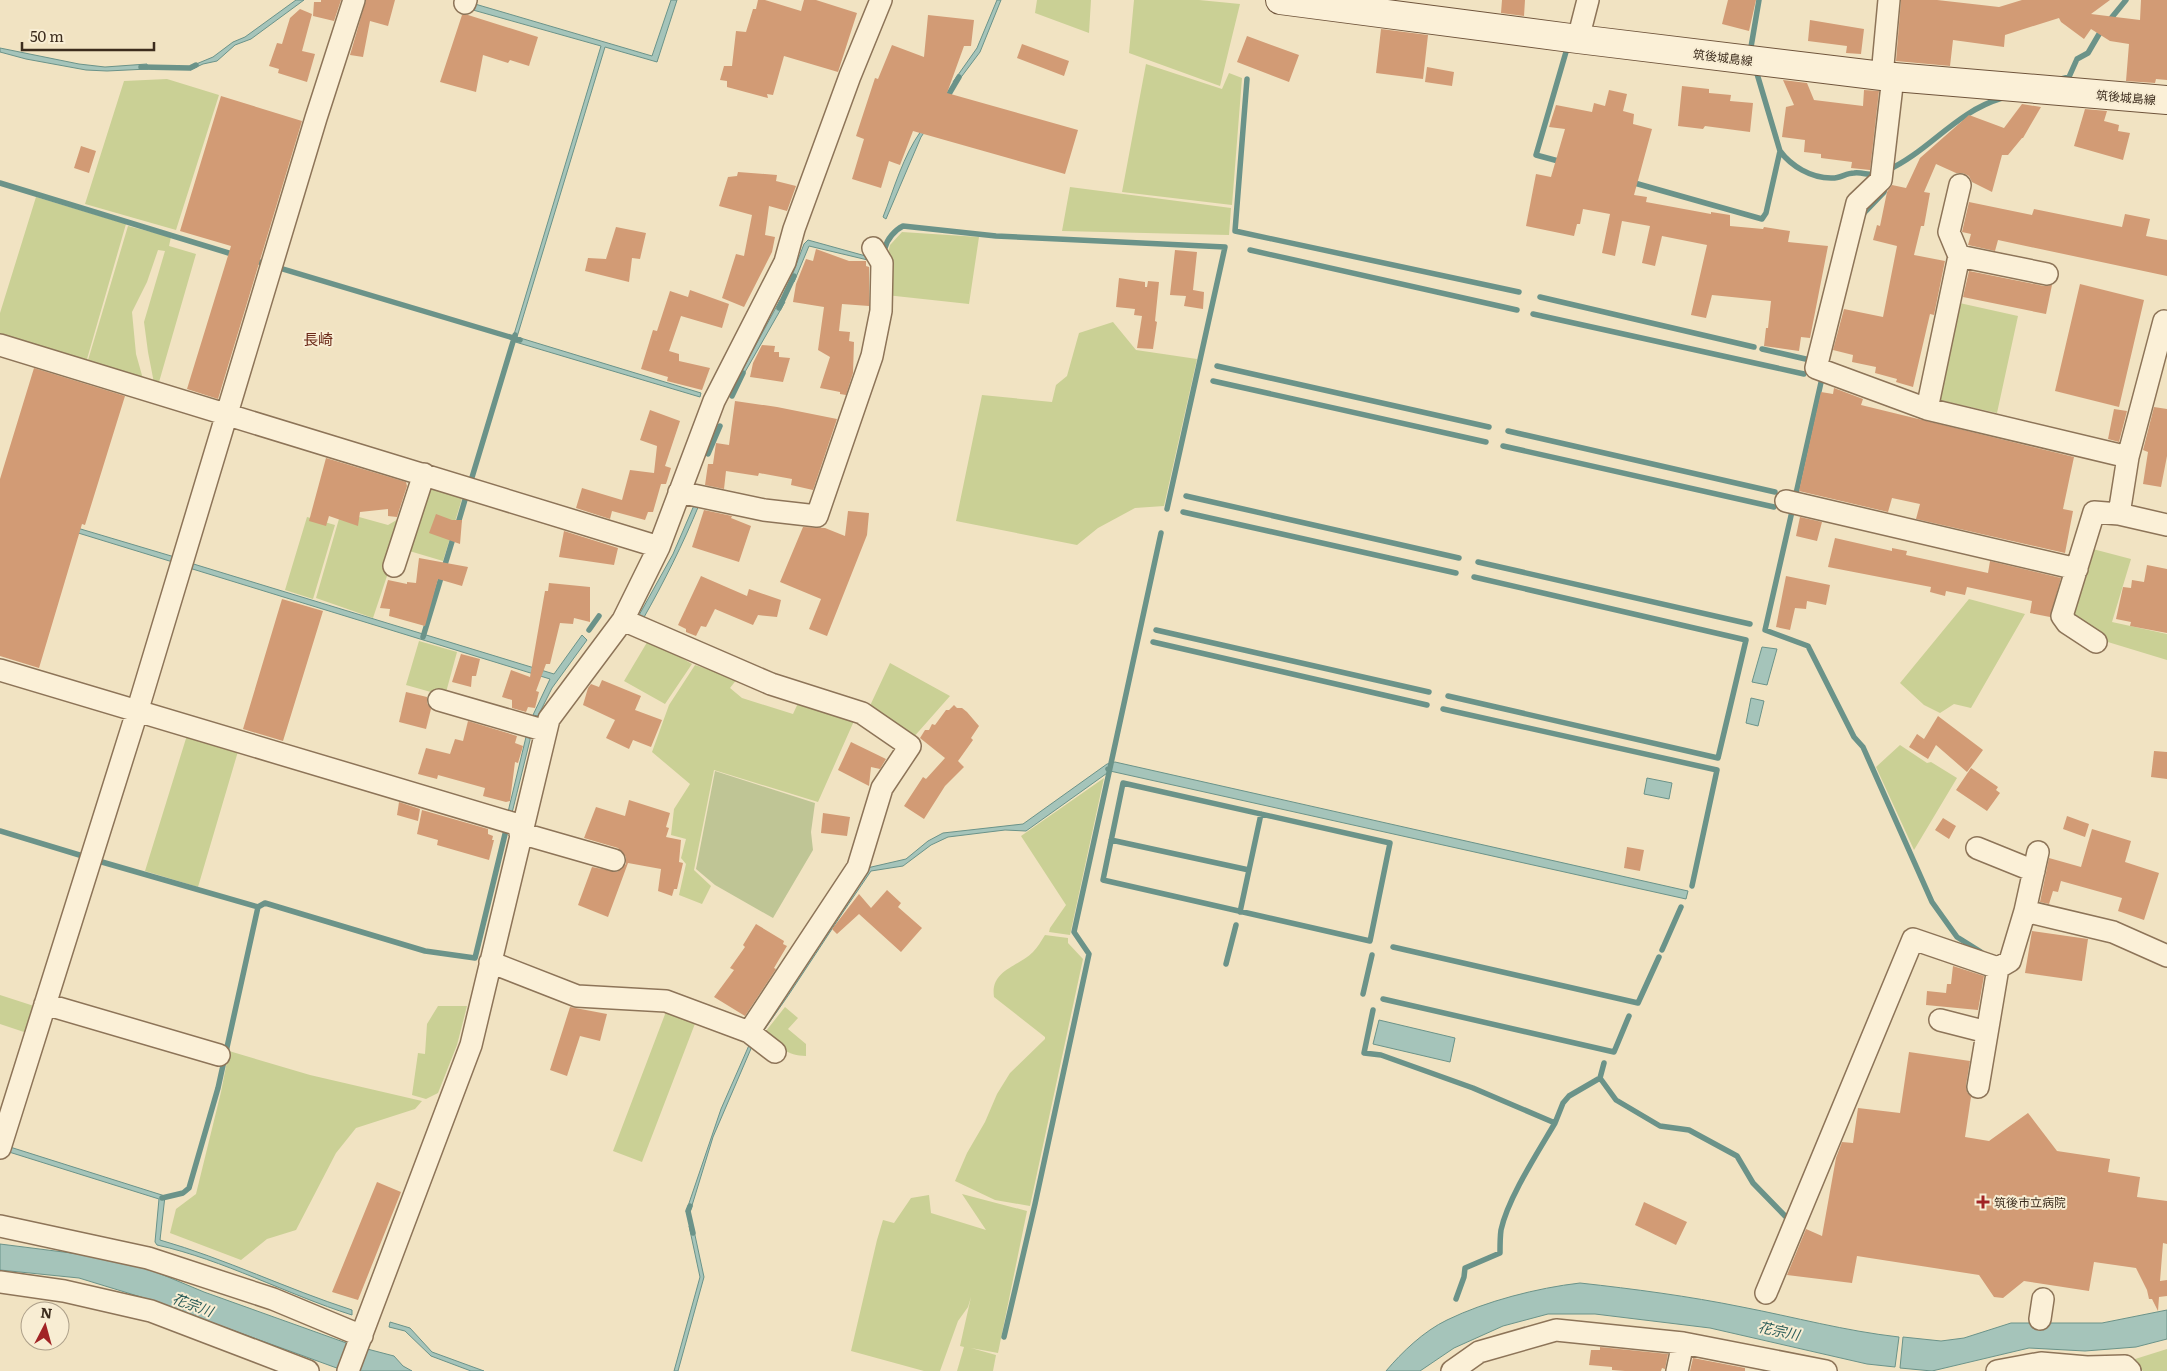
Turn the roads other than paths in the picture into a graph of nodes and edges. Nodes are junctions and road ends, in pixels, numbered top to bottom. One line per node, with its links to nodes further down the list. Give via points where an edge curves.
1 (354, 0): 17 (street)
2 (881, 0): 20 (street, via 850,76 784,262 714,401)
3 (1280, 0): 6 (main road, 筑後城島線)
4 (1588, 0): 7 (street)
5 (1889, 0): 8 (street)
6 (1376, 6): 7 (main road, 筑後城島線)
7 (1578, 39): 8 (main road, 筑後城島線)
8 (1887, 76): 9 (main road, 筑後城島線); 16 (street, via 1881,180 1857,203 1816,368)
9 (2167, 100)
10 (1960, 185): 12 (street, via 1949,232)
11 (873, 248): 20 (street, via 882,263 881,311 872,356 817,516 764,510)
12 (1959, 256): 13 (street); 16 (street)
13 (2047, 274)
14 (2164, 321): 18 (street)
15 (0, 345): 17 (street)
16 (1927, 409): 18 (street)
17 (227, 413): 19 (street); 31 (street)
18 (2128, 457): 22 (street)
19 (424, 474): 24 (street); 25 (street)
20 (679, 492): 24 (street)
21 (1786, 501): 26 (street)
22 (2119, 514): 23 (street); 26 (street, via 2094,512)
23 (2167, 526)
24 (659, 547): 27 (street)
25 (394, 566)
26 (2077, 569): 28 (street, via 2062,616 2067,623)
27 (623, 620): 32 (street, via 549,719); 42 (street, via 771,684 862,713 910,746 882,788 858,867)
28 (2096, 642)
29 (0, 670): 31 (street)
30 (439, 700): 32 (street)
31 (137, 712): 33 (street); 40 (street)
32 (546, 731): 33 (street)
33 (521, 829): 35 (street); 38 (street)
34 (1977, 848): 36 (street, via 2036,862)
35 (614, 860)
36 (2025, 911): 37 (street, via 2113,932); 39 (street, via 2010,962)
37 (2167, 956)
38 (490, 962): 42 (street, via 577,996 666,1001); 51 (street, via 471,1044)
39 (1998, 968): 43 (street); 50 (street, via 1913,939)
40 (45, 1004): 45 (street); 47 (street)
41 (1940, 1020): 43 (street)
42 (749, 1032): 44 (street)
43 (1987, 1032): 46 (street)
44 (775, 1052)
45 (219, 1054)
46 (1978, 1087)
47 (0, 1148)
48 (0, 1226): 51 (street, via 148,1258 273,1299)
49 (0, 1282): 53 (street, via 64,1291 151,1311)
50 (1766, 1292)
51 (361, 1337): 54 (street)
52 (1683, 1343): 55 (street, via 1556,1330 1479,1352); 56 (street); 57 (street)
53 (308, 1371)
54 (348, 1371)
55 (1452, 1371)
56 (1677, 1371)
57 (1826, 1371)
58 (1997, 1371): 59 (street, via 2041,1363 2125,1366)
59 (2130, 1371)

